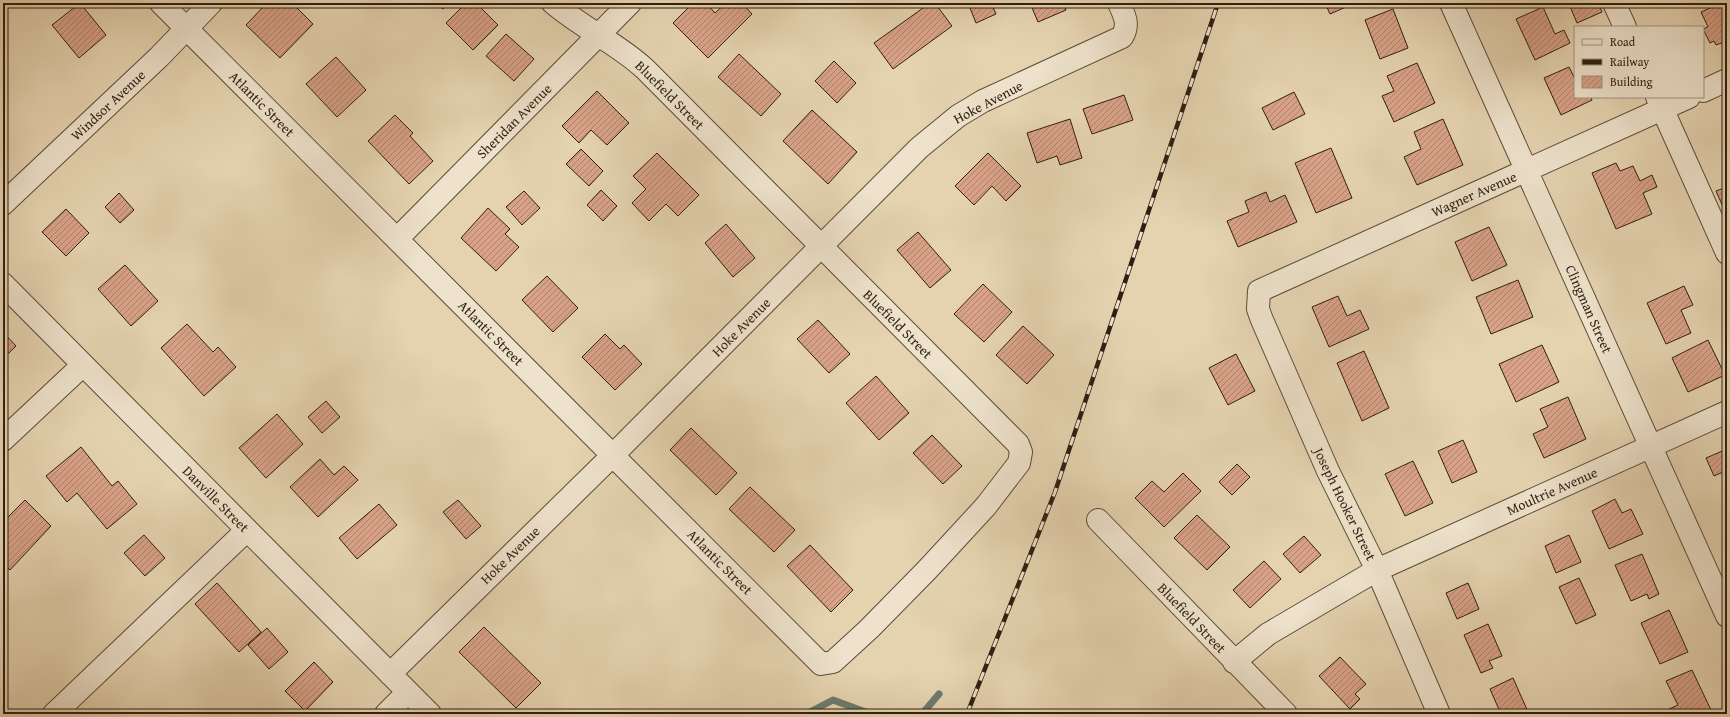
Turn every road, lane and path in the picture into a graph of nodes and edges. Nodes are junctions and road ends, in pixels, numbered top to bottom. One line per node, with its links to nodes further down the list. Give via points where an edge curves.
1 (161, 3): 9 (street, Atlantic Street)
2 (211, 3): 9 (street, Windsor Avenue)
3 (553, 3): 10 (street, Bluefield Street, via 574,21)
4 (630, 3): 10 (street, Sheridan Avenue)
5 (1119, 3): 18 (street, Hoke Avenue, via 1127,22 1122,37 983,101 958,116 919,148)
6 (1451, 3): 15 (street, Clingman Street)
7 (1614, 3): 8 (street)
8 (1625, 26)
9 (186, 29): 16 (street, Windsor Avenue); 17 (street, Atlantic Street)
10 (598, 35): 17 (street, Sheridan Avenue); 18 (street, Bluefield Street, via 630,55 646,69)
11 (1727, 80): 12 (street)
12 (1704, 91)
13 (1684, 98): 14 (street, Wagner Avenue)
14 (1659, 103): 15 (street, Wagner Avenue); 19 (street)
15 (1527, 170): 21 (street, Wagner Avenue); 25 (street, Clingman Street)
16 (3, 204)
17 (397, 240): 26 (street, Atlantic Street)
18 (821, 247): 26 (street, Hoke Avenue); 32 (street, Bluefield Street, via 1018,444 1021,452 1019,463 986,506 927,570 833,662)
19 (1727, 253)
20 (3, 284): 22 (street, Danville Street)
21 (1259, 291): 29 (street, Joseph Hooker Street, via 1258,309 1262,320 1328,470)
22 (83, 365): 24 (street); 28 (street, Danville Street)
23 (1727, 412): 25 (street, Moultrie Avenue)
24 (3, 440)
25 (1651, 446): 29 (street, Moultrie Avenue); 30 (street, Clingman Street)
26 (612, 455): 32 (street, Atlantic Street); 33 (street, Hoke Avenue)
27 (1098, 520): 31 (street, Bluefield Street)
28 (247, 530): 33 (street, Danville Street); 35 (street)
29 (1377, 570): 31 (street, Moultrie Avenue, via 1268,634); 39 (street, Joseph Hooker Street)
30 (1727, 616)
31 (1234, 662): 38 (street, Bluefield Street)
32 (821, 664)
33 (390, 674): 34 (street, Danville Street)
34 (408, 692): 36 (street); 37 (street, Danville Street)
35 (54, 714)
36 (386, 714)
37 (430, 714)
38 (1286, 714)
39 (1439, 714)

